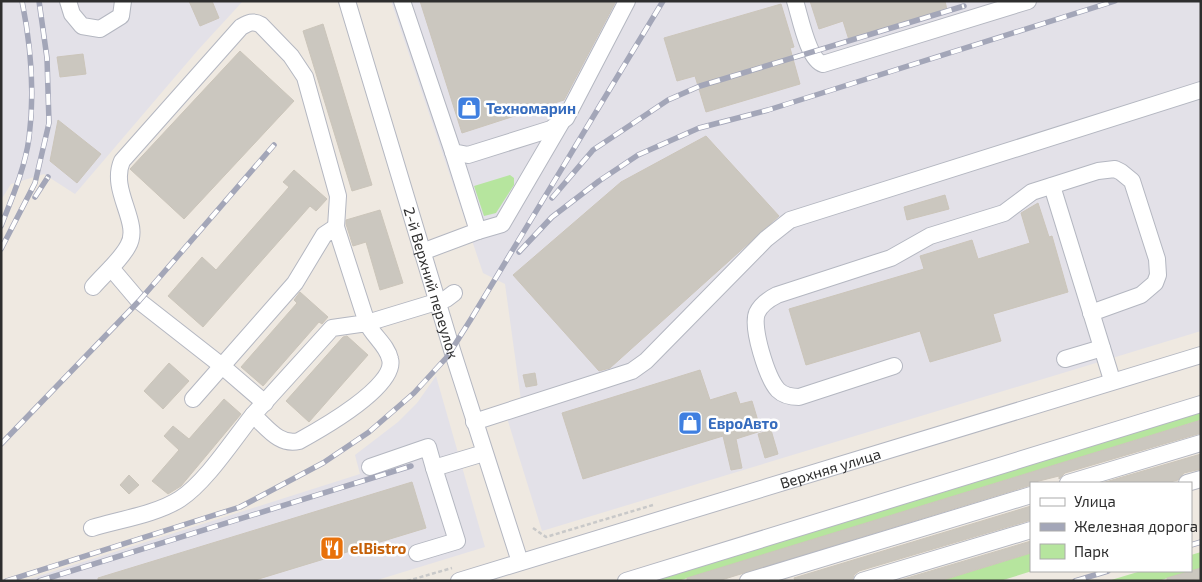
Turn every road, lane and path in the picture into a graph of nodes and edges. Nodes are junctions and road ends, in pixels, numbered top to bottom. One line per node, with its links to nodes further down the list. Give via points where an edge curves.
1 (68, 1): 2 (street, via 72,14 82,26 100,29 121,16)
2 (123, 1)
3 (347, 1): 14 (street, 2-й Верхний переулок)
4 (402, 1): 10 (street)
5 (627, 1): 9 (street)
6 (795, 1): 7 (street, via 811,54 823,64)
7 (1028, 1)
8 (1201, 90): 31 (street, via 790,220 766,240 646,362 632,371)
9 (561, 123): 10 (street, via 468,155); 13 (street, via 502,224)
10 (453, 152): 13 (street)
11 (1052, 186): 19 (street); 19 (street, via 1098,171 1115,169 1121,172 1132,182 1157,259 1158,274 1149,290 1131,301); 25 (street, via 1023,196 1004,213 930,236 891,258 786,291 769,299 757,313 756,328 768,374 785,395 799,396)
12 (336, 227): 15 (street, via 338,196 305,77 292,56 261,25 249,23 241,27 122,161 117,171 117,182 132,234 129,245); 20 (street); 24 (street, via 324,235 295,284)
13 (478, 231): 14 (street)
14 (422, 252): 18 (street, 2-й Верхний переулок)
15 (111, 268): 16 (street); 24 (street, via 139,301)
16 (93, 287)
17 (454, 293): 18 (street)
18 (437, 302): 20 (street); 31 (street, 2-й Верхний переулок)
19 (1091, 313): 21 (street)
20 (367, 323): 28 (street, via 332,328); 30 (street, via 387,351 390,367 354,408 291,444 282,441)
21 (1102, 348): 23 (street); 26 (street)
22 (1201, 354): 26 (street, Верхняя улица)
23 (1065, 359)
24 (222, 366): 27 (street); 28 (street)
25 (894, 366)
26 (1112, 380): 41 (street, Верхняя улица)
27 (193, 399)
28 (265, 403): 30 (street)
29 (1201, 404): 43 (street)
30 (253, 415): 38 (street, via 196,486 179,500)
31 (474, 422): 33 (street, 2-й Верхний переулок)
32 (1201, 443): 36 (street)
33 (484, 453): 35 (street); 41 (street, 2-й Верхний переулок)
34 (370, 467): 35 (street, via 428,448)
35 (434, 468): 40 (street, via 457,541)
36 (1071, 482)
37 (1030, 495): 44 (street)
38 (92, 528)
39 (1030, 530): 45 (street)
40 (417, 553)
41 (520, 562): 42 (street, Верхняя улица)
42 (459, 581)
43 (626, 581)
44 (748, 581)
45 (862, 581)

